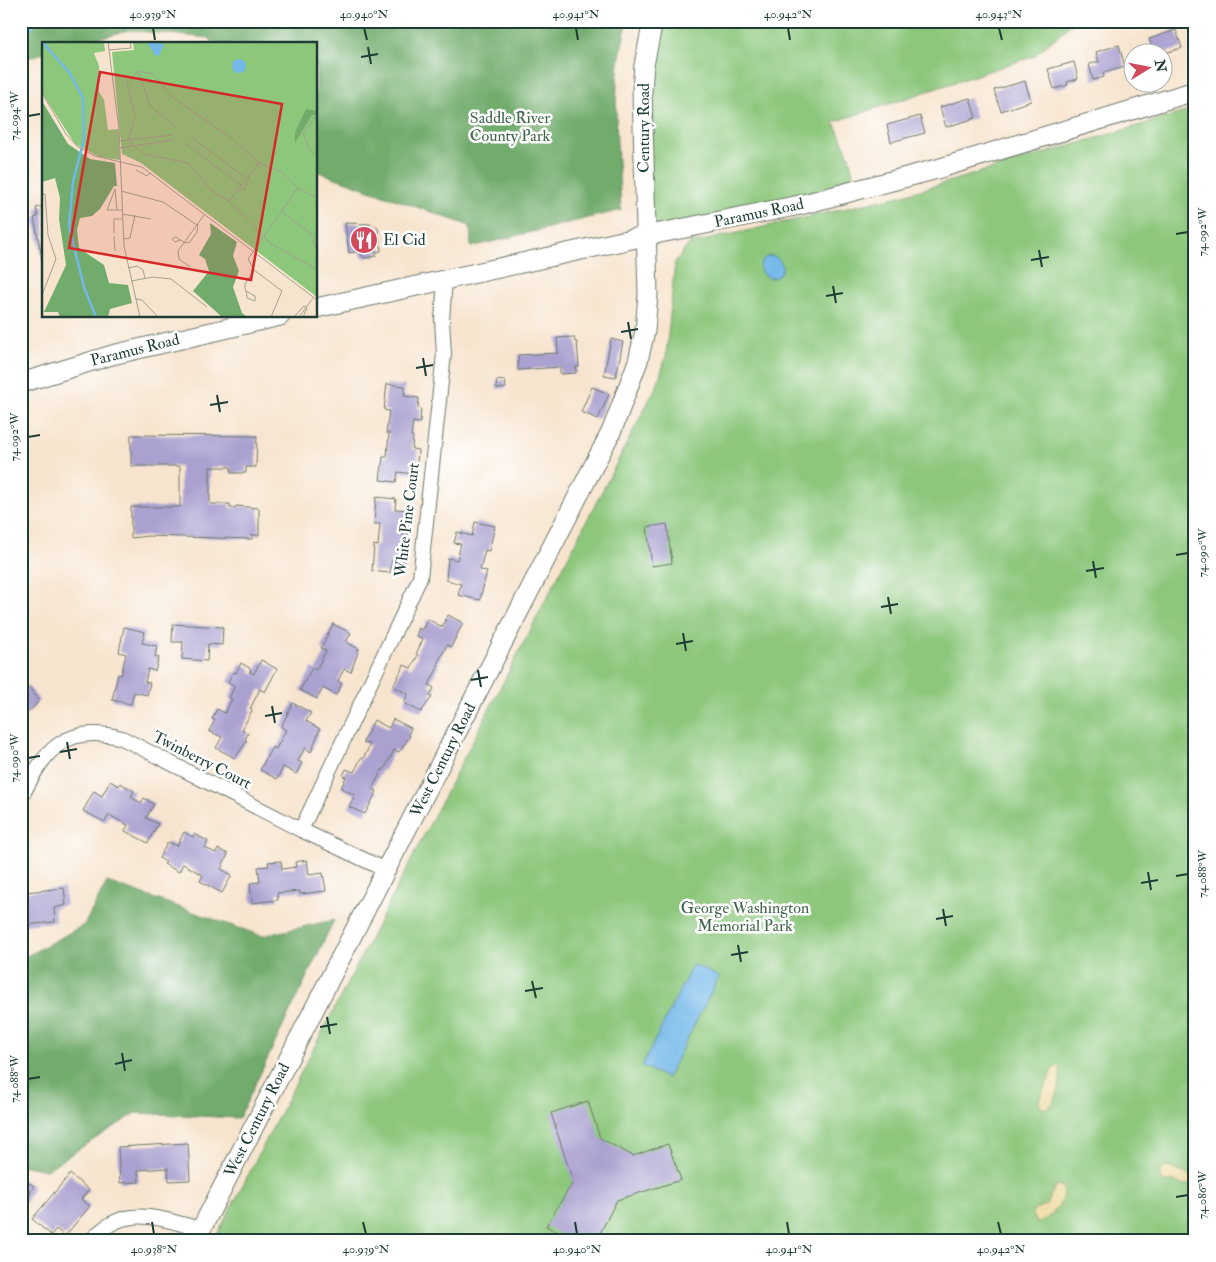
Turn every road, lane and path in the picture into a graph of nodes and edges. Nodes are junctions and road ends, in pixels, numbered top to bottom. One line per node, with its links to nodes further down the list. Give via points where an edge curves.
1 (653, 21): 3 (main road, Century Road, via 642,91)
2 (1195, 91): 3 (main road, Paramus Road, via 857,191)
3 (645, 236): 4 (main road, Paramus Road); 10 (main road, West Century Road, via 648,294 645,331 627,396)
4 (445, 280): 5 (main road, Paramus Road); 9 (street, White Pine Court, via 444,354 420,578)
5 (318, 308)
6 (271, 318): 7 (main road, Paramus Road, via 112,354)
7 (21, 383)
8 (21, 798): 9 (street, Twinberry Court, via 36,767 50,751 77,736 106,734 122,738)
9 (301, 830): 10 (street, Twinberry Court)
10 (386, 870): 11 (main road, West Century Road)
11 (198, 1235): 12 (street, via 138,1216 112,1222)
12 (91, 1241)

